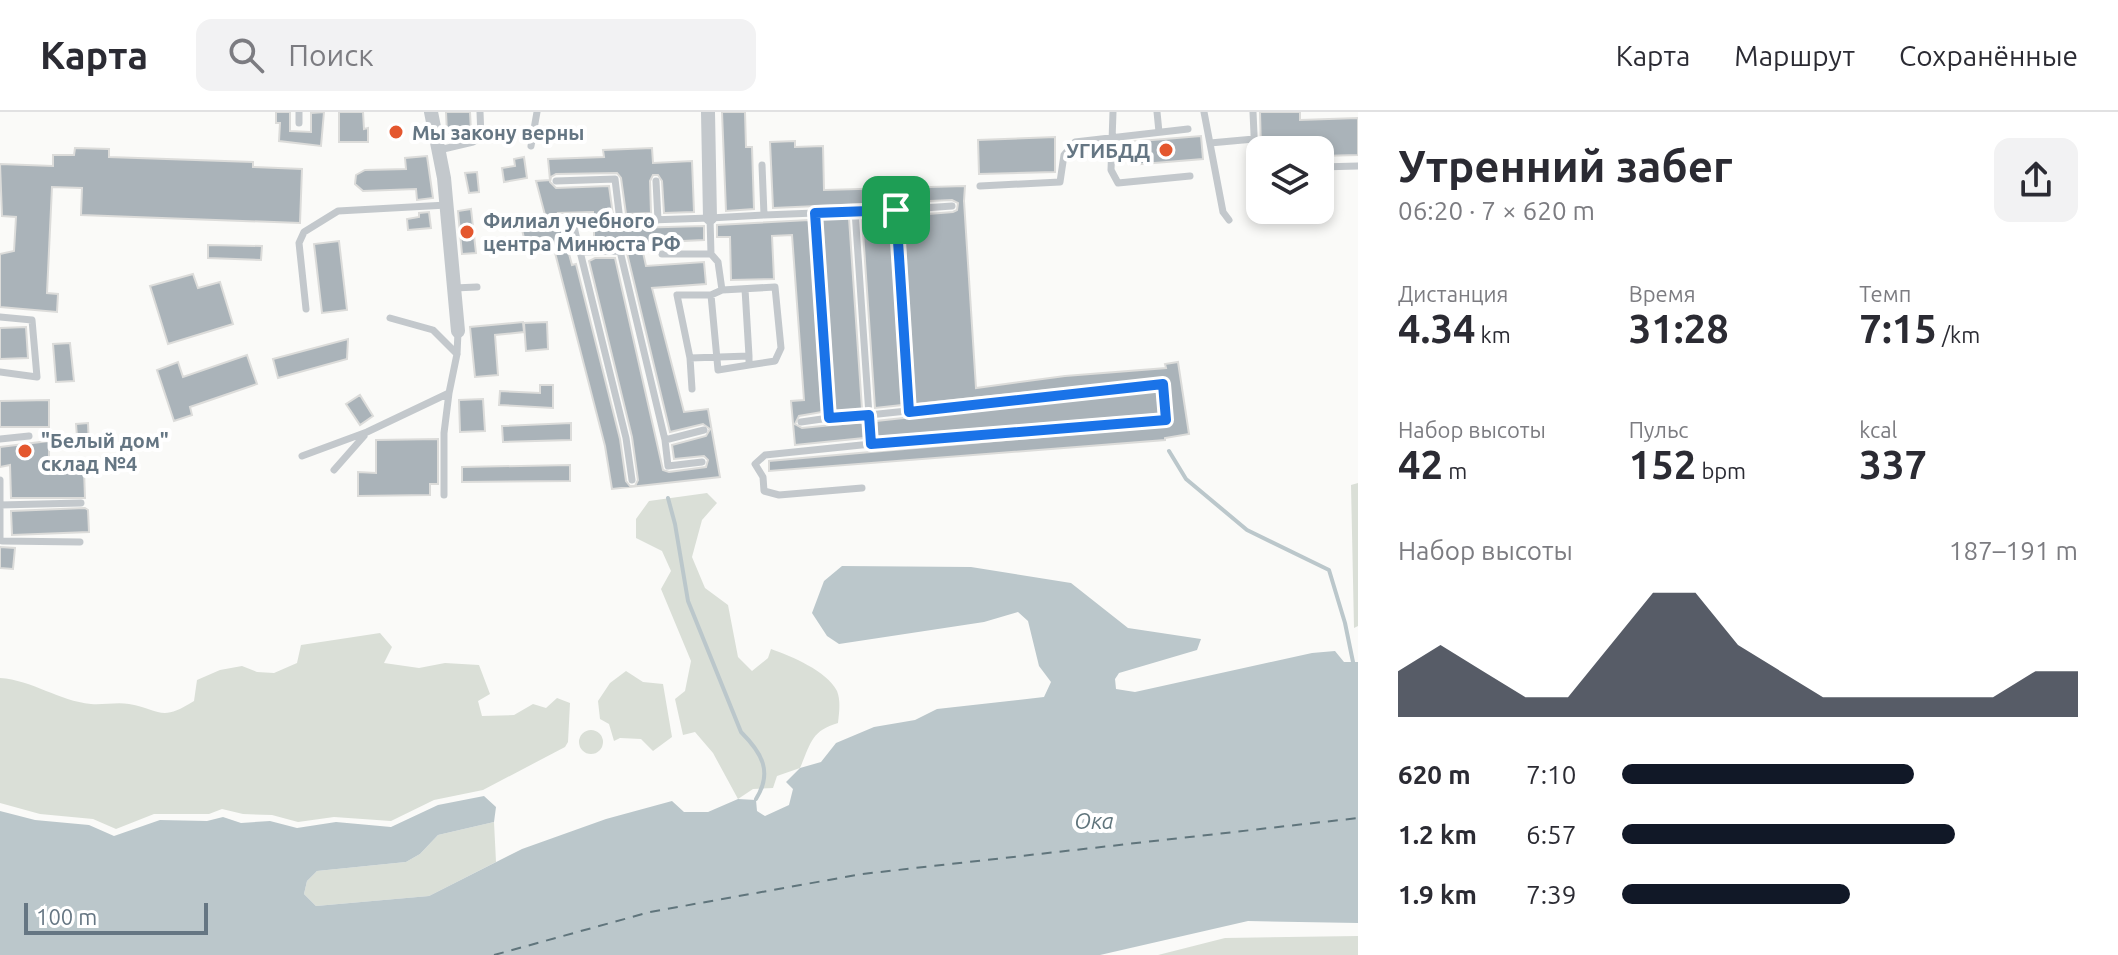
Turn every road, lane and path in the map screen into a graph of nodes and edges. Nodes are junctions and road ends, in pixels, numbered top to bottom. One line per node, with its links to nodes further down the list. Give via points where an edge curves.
1 (299, 112): 10 (lane)
2 (431, 112): 18 (street)
3 (480, 112): 18 (lane, via 481,137)
4 (537, 112): 17 (lane)
5 (708, 112): 32 (street)
6 (1113, 112): 14 (lane)
7 (1157, 112): 12 (lane)
8 (1204, 112): 16 (lane)
9 (1253, 112): 13 (lane)
10 (299, 123)
11 (1188, 129): 12 (lane)
12 (1159, 132): 14 (lane)
13 (1254, 136)
14 (1110, 137): 22 (lane, via 1111,170 1118,183); 25 (lane, via 1075,142 1064,155 1060,182)
15 (1246, 140): 16 (lane)
16 (1210, 143): 34 (lane)
17 (531, 146)
18 (439, 150): 26 (street)
19 (762, 165): 31 (lane)
20 (1358, 166): 21 (lane)
21 (1334, 167)
22 (1190, 176)
23 (556, 181): 35 (lane, via 615,179)
24 (656, 181): 33 (lane)
25 (980, 186)
26 (447, 205): 40 (street); 44 (lane, via 338,211 304,232 299,243)
27 (952, 206): 28 (lane)
28 (896, 210): 29 (lane); 55 (lane)
29 (855, 211): 30 (lane); 56 (lane)
30 (815, 213): 31 (lane); 57 (lane)
31 (764, 215): 32 (lane)
32 (710, 218): 33 (lane); 38 (lane)
33 (658, 220): 35 (lane)
34 (1229, 220)
35 (620, 221): 36 (lane, via 573,223)
36 (580, 252): 63 (lane, via 620,251); 69 (lane)
37 (662, 254): 38 (lane)
38 (711, 254): 42 (lane, via 718,262)
39 (477, 287): 40 (lane)
40 (454, 288): 47 (street)
41 (745, 289): 42 (lane); 51 (lane); 51 (lane, via 775,287 781,348 775,361)
42 (722, 290): 43 (lane)
43 (711, 295): 49 (lane); 50 (lane, via 677,295)
44 (306, 309)
45 (0, 317): 52 (lane, via 32,320 37,377)
46 (390, 318): 48 (lane, via 433,330)
47 (458, 331): 48 (lane)
48 (457, 354): 54 (lane)
49 (716, 357): 50 (lane); 51 (lane)
50 (690, 358): 53 (lane)
51 (749, 360)
52 (0, 372)
53 (692, 389)
54 (449, 393): 60 (lane); 71 (lane)
55 (909, 412): 56 (lane); 64 (lane, via 1163,384 1166,420)
56 (869, 415): 57 (lane); 64 (lane)
57 (829, 418): 58 (lane)
58 (801, 422)
59 (704, 430): 63 (lane)
60 (367, 432): 65 (lane); 67 (lane)
61 (29, 436): 62 (lane)
62 (0, 439)
63 (665, 440): 66 (lane, via 668,466)
64 (871, 444): 70 (lane, via 765,455 755,464 764,491 779,495)
65 (302, 456)
66 (702, 462)
67 (334, 470)
68 (0, 480): 73 (lane)
69 (632, 480)
70 (862, 488)
71 (444, 495)
72 (81, 503): 73 (lane)
73 (1, 505): 74 (lane)
74 (1, 540): 75 (lane)
75 (80, 542)

